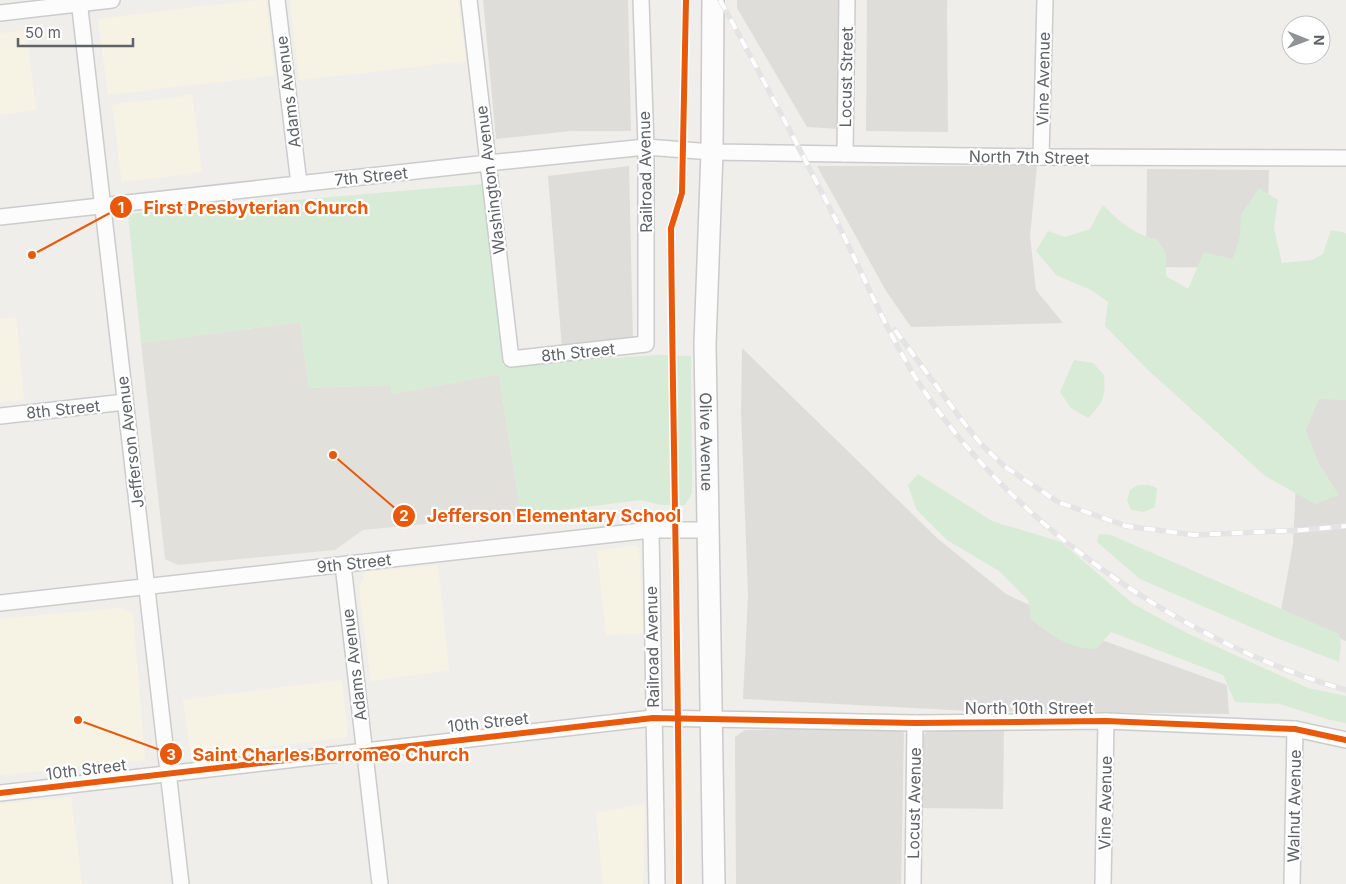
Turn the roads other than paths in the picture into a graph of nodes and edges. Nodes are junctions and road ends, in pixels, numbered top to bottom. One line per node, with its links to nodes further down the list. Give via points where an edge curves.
1 (112, 0): 8 (street)
2 (277, 0): 16 (street, Adams Avenue)
3 (469, 0): 15 (street, Washington Avenue)
4 (641, 0): 10 (street, Railroad Avenue)
5 (712, 0): 11 (main road, Olive Avenue)
6 (848, 0): 12 (street, Locust Street)
7 (1045, 0): 13 (street, Vine Avenue)
8 (79, 2): 9 (street); 17 (street, Jefferson Avenue)
9 (0, 12)
10 (646, 147): 11 (street, 7th Street); 15 (street, 7th Street); 19 (street, Railroad Avenue)
11 (712, 152): 12 (street, North 7th Street); 24 (main road, Olive Avenue, via 705,344)
12 (845, 154): 13 (street, North 7th Street)
13 (1041, 157): 14 (street, North 7th Street)
14 (1346, 158)
15 (488, 163): 16 (street, 7th Street); 20 (street, Washington Avenue)
16 (299, 184): 17 (street, 7th Street)
17 (102, 206): 18 (street, 7th Street); 21 (street, Jefferson Avenue)
18 (0, 217)
19 (646, 344): 20 (street, 8th Street)
20 (511, 359)
21 (125, 402): 22 (street, 8th Street); 26 (street, Jefferson Avenue)
22 (0, 416)
23 (651, 530): 24 (street, 9th Street); 25 (street, 9th Street); 28 (street, Railroad Avenue)
24 (708, 530): 29 (main road, Olive Avenue)
25 (343, 565): 26 (street, 9th Street); 34 (street, Adams Avenue)
26 (147, 587): 27 (street, 9th Street); 35 (street, Jefferson Avenue)
27 (0, 603)
28 (653, 718): 29 (street, 10th Street); 34 (street, 10th Street); 39 (street, Railroad Avenue)
29 (712, 720): 31 (street, North 10th Street); 40 (main road, Olive Avenue)
30 (1106, 721): 31 (street, North 10th Street); 32 (street, North 10th Street); 42 (street, Vine Avenue)
31 (915, 723): 41 (street, Locust Avenue)
32 (1295, 729): 33 (street, North 10th Street); 43 (street, Walnut Avenue)
33 (1346, 740)
34 (364, 750): 35 (street, 10th Street); 38 (street, Adams Avenue)
35 (168, 773): 36 (street, 10th Street); 37 (street, Jefferson Avenue)
36 (0, 793)
37 (181, 884)
38 (380, 884)
39 (657, 884)
40 (714, 884)
41 (913, 884)
42 (1103, 884)
43 (1292, 884)

